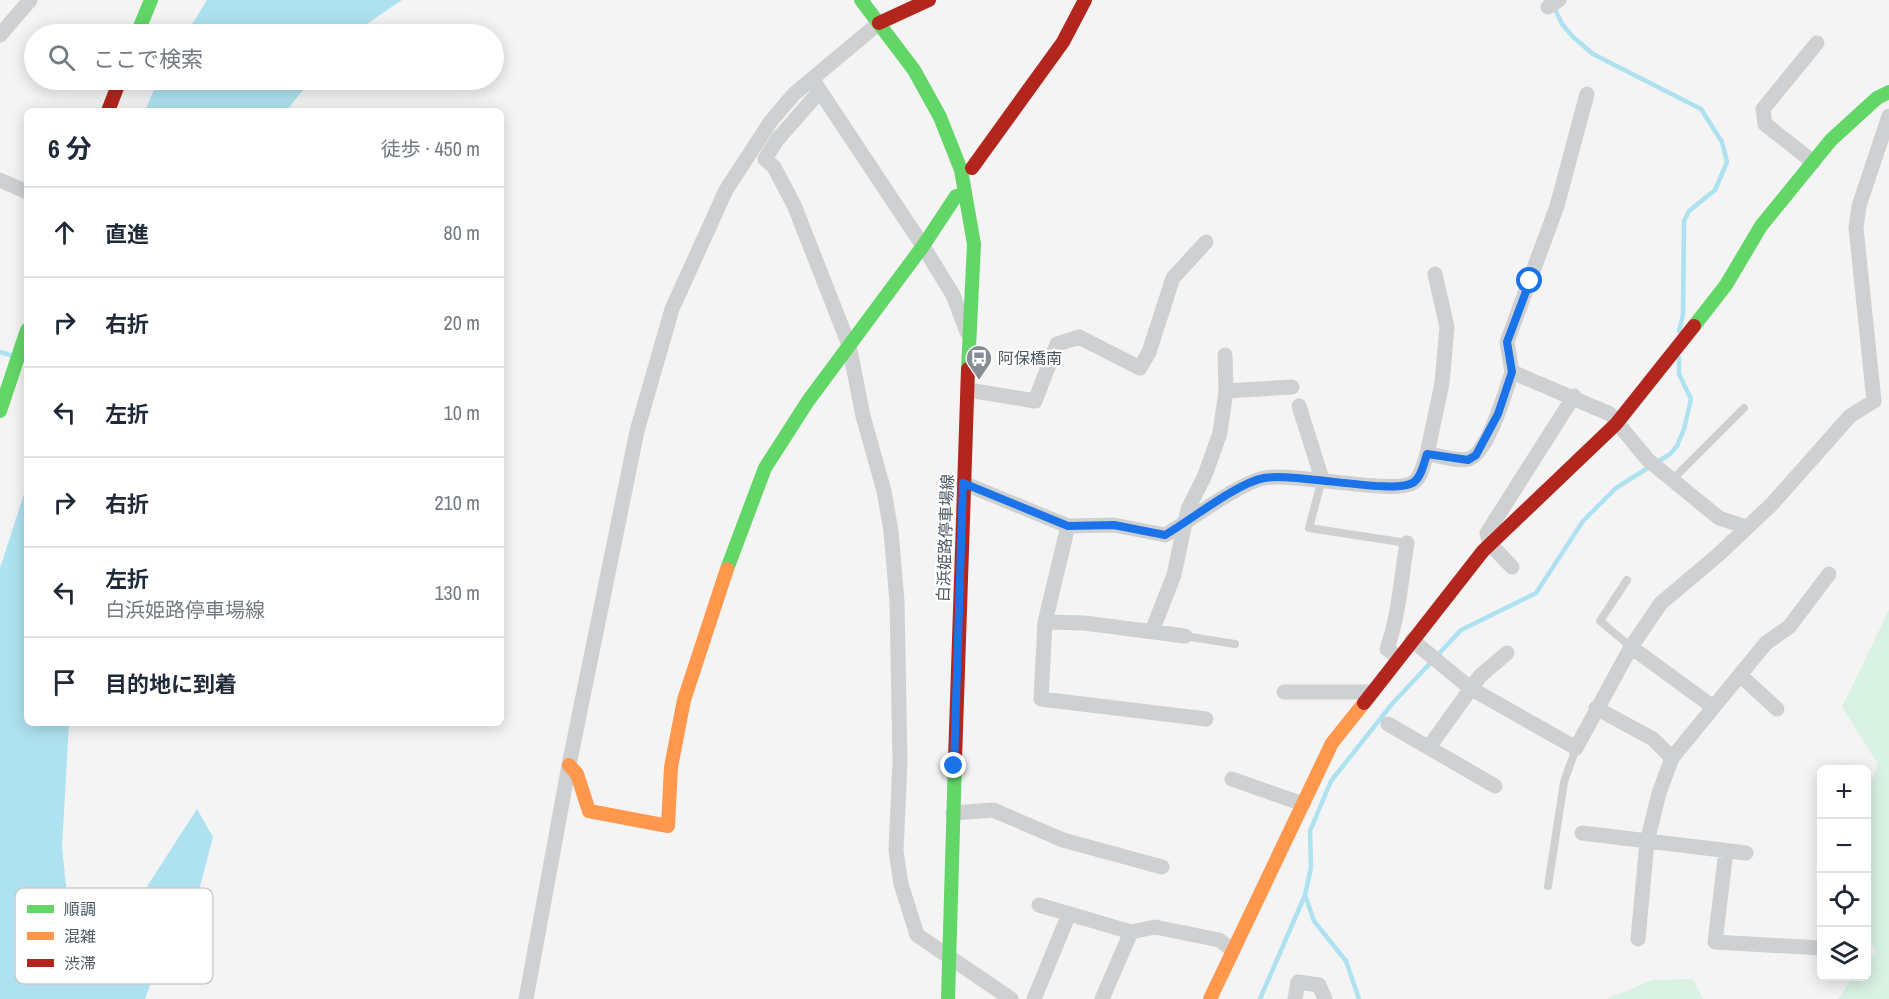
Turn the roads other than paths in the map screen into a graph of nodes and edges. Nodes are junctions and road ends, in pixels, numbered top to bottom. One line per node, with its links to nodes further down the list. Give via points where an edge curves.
1 (30, 0): 8 (street)
2 (151, 0): 7 (street)
3 (861, 0): 6 (street, 白浜姫路停車場線)
4 (929, 0): 6 (street)
5 (1085, 0): 17 (street, via 1064,42)
6 (876, 20): 10 (street); 25 (street, 白浜姫路停車場線, via 914,70 940,117 962,170 975,244)
7 (142, 24)
8 (0, 35)
9 (1817, 43): 16 (street, via 1763,109 1765,124)
10 (816, 86): 22 (street); 26 (street, via 765,159 774,167 798,216); 69 (street, via 794,94 771,121 726,190 672,309 637,431)
11 (116, 90): 14 (street)
12 (1889, 92): 16 (street, via 1877,98 1831,140)
13 (1587, 94): 28 (street, via 1557,206 1507,342)
14 (109, 108)
15 (1889, 116): 43 (street, via 1859,207 1856,228 1874,401 1850,416 1772,504)
16 (1813, 162): 36 (street, via 1761,226 1726,285)
17 (972, 168)
18 (0, 180): 19 (street)
19 (24, 191)
20 (956, 196): 22 (street)
21 (1206, 242): 30 (street, via 1173,278 1140,368 1079,337 1057,344 1035,401)
22 (923, 246): 25 (street, via 953,295); 26 (street)
23 (1435, 274): 37 (street, via 1447,336)
24 (24, 338): 35 (street)
25 (970, 341): 30 (street, 白浜姫路停車場線)
26 (849, 345): 69 (street, via 765,468 741,527 684,699 671,767 668,826 589,811 577,774); 86 (street, via 891,531 897,602 900,752 897,862 917,935)
27 (1225, 355): 31 (street)
28 (1512, 372): 32 (street); 37 (street, via 1498,414 1476,455 1468,460)
29 (1292, 387): 31 (street)
30 (968, 390): 40 (street, 白浜姫路停車場線)
31 (1226, 391): 41 (street, via 1220,434 1191,501)
32 (1574, 396): 36 (street, via 1610,414); 45 (street, via 1488,533)
33 (1299, 406): 39 (street)
34 (1744, 408): 38 (lane)
35 (0, 411)
36 (1616, 424): 38 (street); 45 (street)
37 (1427, 454): 39 (street, via 1414,483 1398,487)
38 (1667, 476): 43 (street, via 1719,518)
39 (1322, 479): 41 (street, via 1263,478); 44 (lane, via 1309,528)
40 (963, 483): 42 (street); 73 (street, 白浜姫路停車場線)
41 (1186, 523): 42 (street, via 1165,535 1114,525); 50 (street, via 1174,575)
42 (1068, 526): 49 (street)
43 (1746, 527): 54 (street, via 1660,603)
44 (1407, 543): 56 (street, via 1397,619 1388,649)
45 (1490, 544): 46 (street); 52 (street)
46 (1512, 567)
47 (1829, 574): 57 (street, via 1790,627 1766,642)
48 (1627, 580): 54 (lane, via 1600,621)
49 (1045, 621): 50 (street); 64 (street, via 1041,699)
50 (1152, 631): 51 (street)
51 (1185, 636): 53 (lane)
52 (1412, 640): 56 (street); 58 (street)
53 (1235, 644)
54 (1631, 647): 61 (street); 62 (street)
55 (1507, 653): 58 (street)
56 (1398, 657): 60 (street)
57 (1740, 675): 61 (street); 63 (street)
58 (1470, 688): 66 (street); 67 (street)
59 (1284, 692): 60 (street)
60 (1371, 692): 72 (street, via 1332,743)
61 (1713, 707): 68 (street)
62 (1596, 708): 67 (street); 68 (street, via 1653,739)
63 (1777, 709)
64 (1206, 719)
65 (1388, 724): 66 (street)
66 (1429, 747): 71 (street)
67 (1576, 748): 79 (lane, via 1564,782)
68 (1672, 758): 75 (street)
69 (569, 765): 87 (street)
70 (1232, 779): 72 (street)
71 (1495, 786)
72 (1303, 804): 85 (street)
73 (953, 813): 78 (street, via 993,810 1063,840); 86 (street, 白浜姫路停車場線)
74 (1582, 833): 75 (street)
75 (1647, 842): 76 (street); 83 (street)
76 (1726, 851): 77 (street); 84 (street, via 1715,942)
77 (1746, 853)
78 (1162, 867)
79 (1548, 886)
80 (1039, 905): 81 (street)
81 (1070, 914): 82 (street); 90 (street)
82 (1131, 932): 85 (street, via 1155,927 1219,940); 91 (street)
83 (1638, 939)
84 (1817, 948)
85 (1233, 950): 92 (street)
86 (949, 958): 88 (street, 白浜姫路停車場線); 89 (street)
87 (526, 999)
88 (948, 999)
89 (1011, 999)
90 (1034, 999)
91 (1102, 999)
92 (1210, 999)
93 (1295, 999): 94 (street, via 1298,982 1319,985)
94 (1325, 999)

